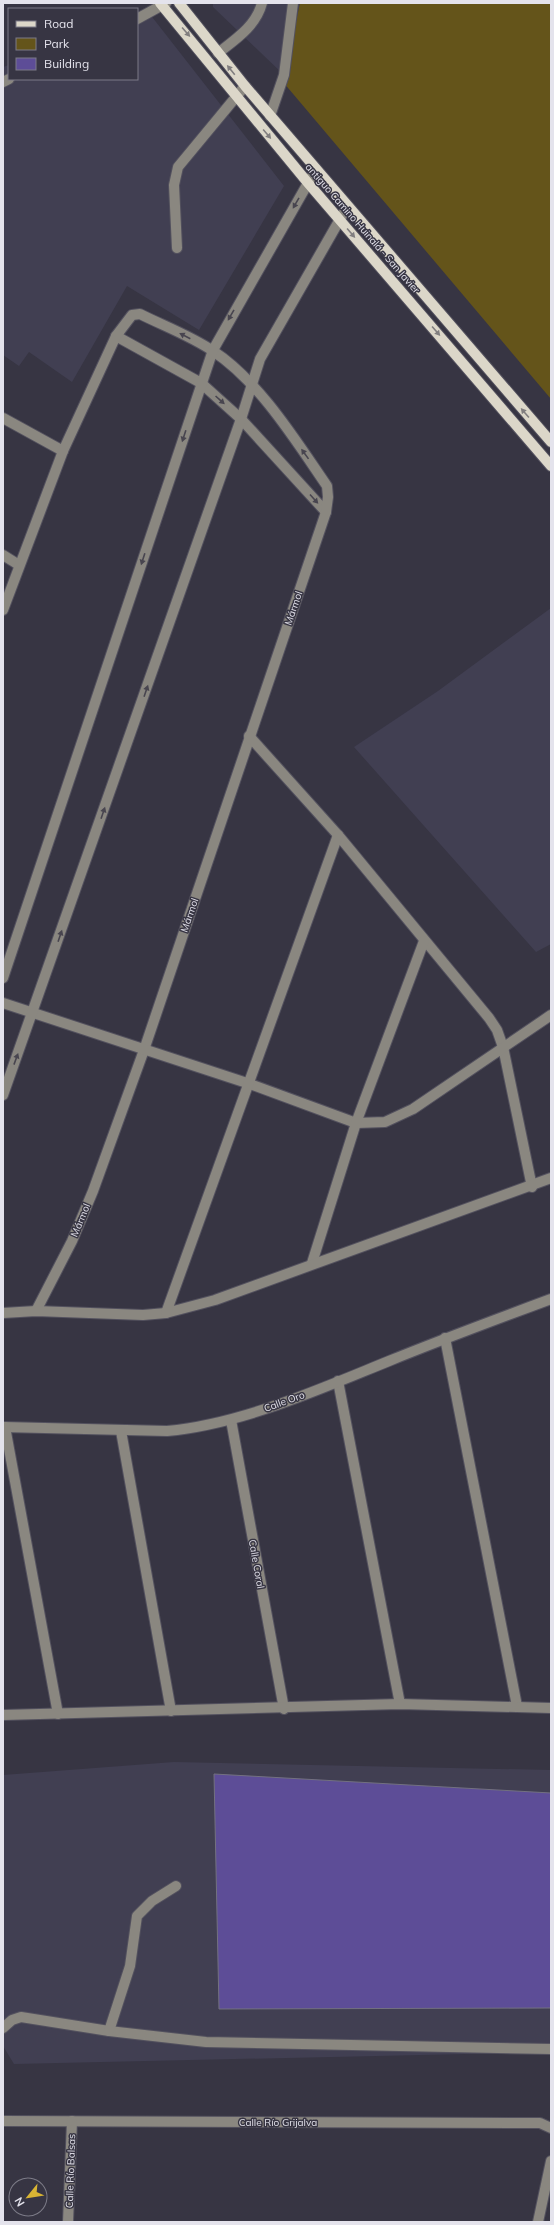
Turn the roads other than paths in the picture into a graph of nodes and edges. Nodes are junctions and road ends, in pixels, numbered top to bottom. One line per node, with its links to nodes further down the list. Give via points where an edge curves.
1 (179, 3): 6 (main road)
2 (262, 3): 6 (street, via 258,16 246,31)
3 (293, 3): 9 (street, via 284,75)
4 (163, 4): 5 (street); 8 (main road, antiguo Camino Huinalá - San Javier, one-way to 8)
5 (138, 18)
6 (218, 53): 7 (main road, one-way to 6)
7 (245, 86): 8 (street); 9 (main road)
8 (236, 96): 11 (main road, antiguo Camino Huinalá - San Javier, one-way to 11); 14 (street, via 178,167 174,185)
9 (270, 116): 10 (main road)
10 (316, 169): 11 (street); 12 (main road)
11 (308, 182): 13 (main road, antiguo Camino Huinalá - San Javier); 16 (street, one-way to 16)
12 (347, 207): 13 (street); 21 (main road, one-way to 12)
13 (340, 220): 17 (street, via 260,359); 23 (main road, antiguo Camino Huinalá - San Javier, one-way to 23)
14 (177, 248)
15 (116, 336): 16 (street, Mármol, one-way to 15, via 138,313 132,315); 18 (street); 22 (street)
16 (213, 350): 17 (street, Mármol); 18 (street)
17 (251, 382): 20 (street); 24 (street, Mármol, one-way to 17, via 327,486)
18 (201, 383): 20 (street, one-way to 20); 31 (street, one-way to 31)
19 (3, 418): 22 (street)
20 (241, 418): 24 (street, one-way to 24); 33 (street, one-way to 20)
21 (551, 442)
22 (63, 451): 26 (street)
23 (551, 466)
24 (326, 512): 28 (street, Mármol)
25 (3, 555): 26 (street)
26 (19, 565): 27 (street)
27 (3, 610)
28 (250, 736): 29 (street); 36 (street, Mármol)
29 (338, 835): 30 (street); 37 (street)
30 (424, 942): 35 (street, via 489,1018); 39 (street)
31 (3, 978)
32 (3, 1004): 33 (street)
33 (33, 1014): 36 (street); 38 (street, one-way to 33)
34 (551, 1015): 35 (street)
35 (503, 1047): 39 (street, via 408,1112 385,1122); 41 (street)
36 (144, 1050): 37 (street); 44 (street, Mármol, via 93,1191 72,1241)
37 (250, 1084): 39 (street); 46 (street)
38 (3, 1095)
39 (356, 1123): 42 (street)
40 (551, 1178): 41 (street)
41 (532, 1187): 42 (street)
42 (312, 1263): 46 (street, via 215,1300)
43 (551, 1299): 47 (street, Calle Oro)
44 (36, 1311): 45 (street); 46 (street, via 143,1315)
45 (3, 1312)
46 (166, 1313)
47 (445, 1338): 48 (street, Calle Oro); 53 (street)
48 (338, 1382): 49 (street, Calle Oro); 52 (street)
49 (231, 1420): 51 (street, Calle Oro, via 187,1429); 55 (street, Calle Coral)
50 (4, 1427): 51 (street, Calle Oro); 57 (street)
51 (120, 1431): 56 (street)
52 (400, 1704): 53 (street); 55 (street)
53 (517, 1706): 54 (street)
54 (551, 1708)
55 (284, 1709): 56 (street)
56 (171, 1711): 57 (street)
57 (58, 1714): 58 (street)
58 (3, 1715)
59 (176, 1886): 61 (street, via 152,1901 137,1916 130,1966)
60 (3, 2028): 61 (street, via 12,2020 21,2017)
61 (109, 2032): 62 (street, via 206,2042)
62 (551, 2049)
63 (3, 2121): 64 (street, Calle Río Grijalva)
64 (72, 2121): 65 (street, Calle Río Grijalva, via 540,2123); 67 (street, Calle Río Balsas)
65 (551, 2128)
66 (551, 2161): 68 (street)
67 (68, 2222)
68 (538, 2222)

